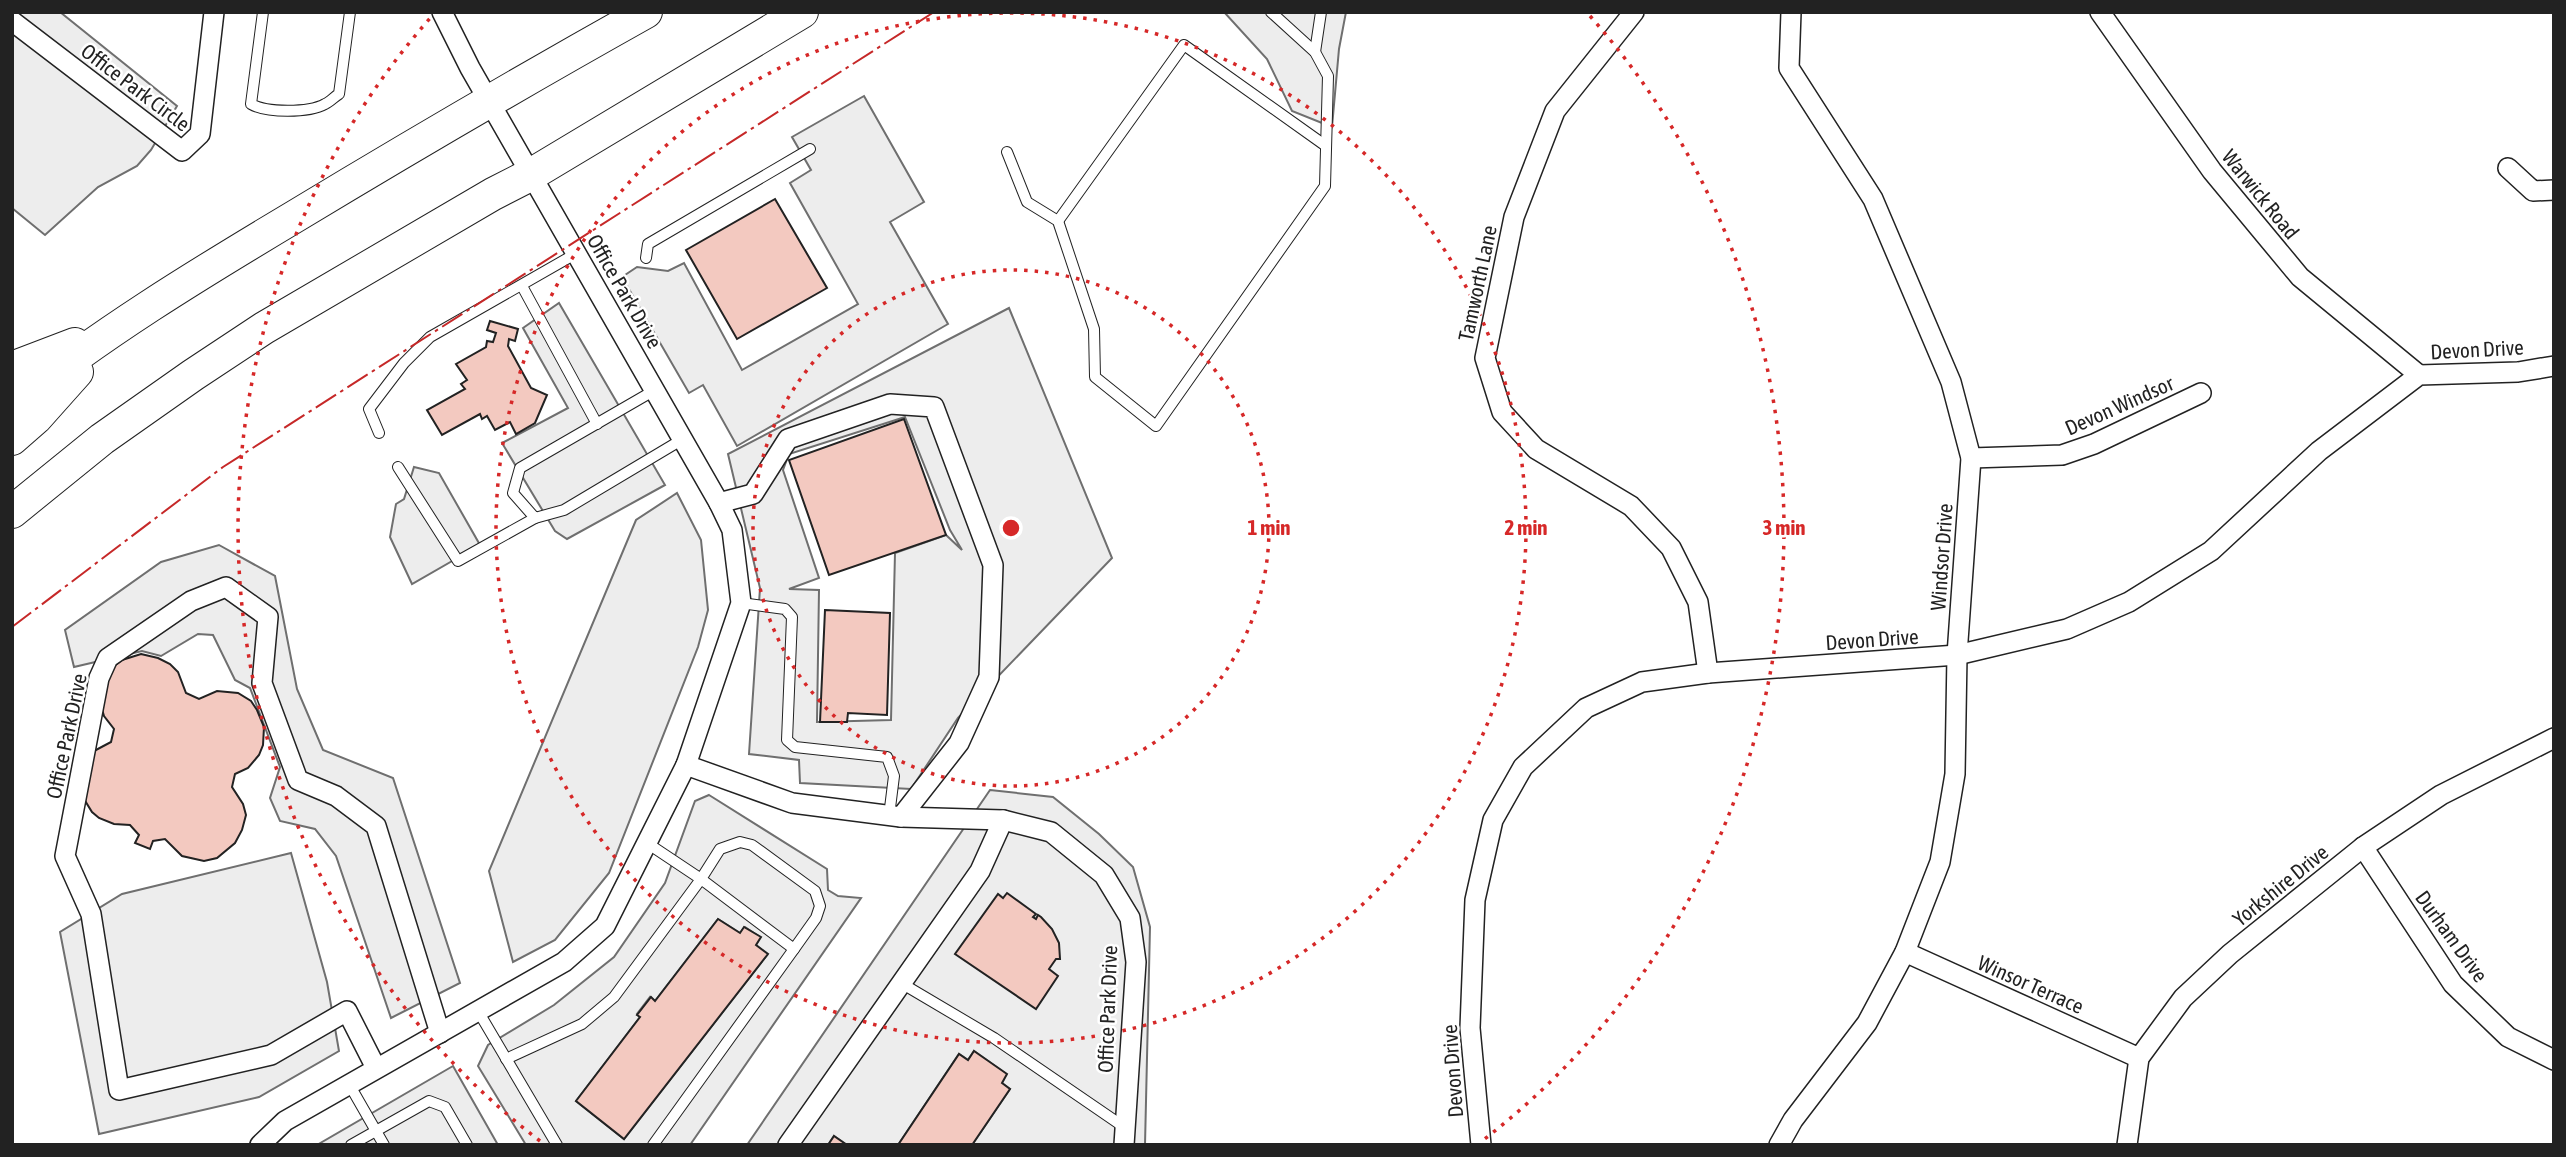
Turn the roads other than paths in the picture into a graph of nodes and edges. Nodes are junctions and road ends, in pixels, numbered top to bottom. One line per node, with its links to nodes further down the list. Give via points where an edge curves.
1 (214, 12): 12 (street, Office Park Circle, via 200,134 182,151)
2 (263, 12): 3 (lane, via 251,104 289,111 323,106 339,94)
3 (349, 12)
4 (442, 12): 14 (street, Office Park Drive)
5 (646, 12): 14 (highway)
6 (802, 12): 19 (highway)
7 (1270, 12): 13 (lane)
8 (1321, 12): 13 (lane)
9 (1634, 12): 43 (street, Tamworth Lane, via 1555,111 1514,218 1485,358 1502,412 1536,449 1631,506 1671,548 1698,602)
10 (1791, 12): 36 (street, Windsor Drive, via 1789,68 1873,199 1951,382)
11 (2100, 12): 28 (street, Warwick Road, via 2212,171 2300,277)
12 (12, 22)
13 (1315, 52): 15 (lane, via 1328,76)
14 (491, 102): 19 (street, Office Park Drive); 25 (highway, via 176,288)
15 (1326, 146): 21 (lane, via 1184,45); 21 (lane, via 1325,186 1156,426 1095,377 1094,329)
16 (810, 149): 23 (lane, via 648,244)
17 (1007, 152): 21 (lane, via 1027,202)
18 (2508, 168): 20 (street, via 2533,191)
19 (532, 174): 22 (street, Office Park Drive); 39 (highway, via 254,335 102,439)
20 (2554, 190)
21 (1058, 221)
22 (577, 253): 24 (lane); 29 (street, Office Park Drive)
23 (646, 258)
24 (522, 286): 32 (lane); 33 (lane, via 429,337 369,409)
25 (113, 331): 27 (highway); 31 (highway); 34 (highway)
26 (2554, 366): 28 (street, Devon Drive, via 2518,372)
27 (12, 368)
28 (2419, 374): 42 (street, Devon Drive, via 2319,451 2211,551 2129,602 2067,629)
29 (655, 390): 32 (lane); 35 (street, Office Park Drive)
30 (2201, 393): 36 (street, Devon Windsor, via 2062,455)
31 (12, 405)
32 (597, 424): 40 (lane, via 520,468 513,493)
33 (379, 433)
34 (12, 439)
35 (682, 439): 38 (street, Office Park Drive); 40 (lane, via 564,510)
36 (1971, 458): 42 (street, Windsor Drive)
37 (398, 467): 40 (lane, via 458,561)
38 (719, 503): 41 (street, Office Park Drive, via 732,530); 46 (street, via 754,494 788,439 890,404 934,407 993,565 989,677 959,743)
39 (12, 512)
40 (535, 518)
41 (741, 603): 45 (street, Office Park Drive); 46 (lane, via 785,609 792,617 787,740 795,747 887,757 894,776)
42 (1957, 656): 43 (street, Devon Drive); 52 (street, Windsor Drive, via 1955,774 1940,862)
43 (1709, 673): 70 (street, Devon Drive, via 1642,682 1586,708 1523,767 1493,820 1475,900 1470,1028)
44 (2554, 738): 49 (street, Yorkshire Drive, via 2441,795)
45 (686, 765): 46 (street, Office Park Drive, via 792,803); 48 (street, Office Park Drive)
46 (895, 817): 47 (street, Office Park Drive)
47 (1003, 820): 53 (street, via 980,872); 62 (street, Office Park Drive, via 1051,832 1104,875 1130,918 1136,962)
48 (647, 843): 50 (lane); 54 (street, Office Park Drive, via 605,926 564,962)
49 (2363, 847): 56 (street, Yorkshire Drive, via 2230,954 2183,998); 58 (street, Durham Drive, via 2453,984 2508,1037)
50 (701, 879): 51 (lane); 51 (lane, via 720,849 740,842 752,845 797,877 815,891 820,906); 57 (lane, via 614,997 582,1024)
51 (794, 949): 68 (lane)
52 (1905, 952): 56 (street, Winsor Terrace); 71 (street, Windsor Drive, via 1867,1023)
53 (901, 983): 62 (lane, via 994,1038); 69 (street)
54 (478, 1011): 55 (street, Office Park Drive); 57 (lane)
55 (440, 1032): 59 (street, Office Park Drive); 59 (street, Office Park Drive, via 376,826 336,796 298,780 262,683 268,617 226,587 191,601 108,658 103,668 65,856 91,914 119,1090 271,1055 347,1011)
56 (2139, 1058): 72 (street, Yorkshire Drive)
57 (506, 1059): 67 (lane)
58 (2554, 1060)
59 (376, 1068): 60 (street, Office Park Drive)
60 (349, 1084): 61 (lane); 63 (street, Office Park Drive, via 285,1121)
61 (376, 1130): 64 (lane); 65 (lane); 66 (lane, via 429,1101 445,1107)
62 (1124, 1136)
63 (260, 1145)
64 (351, 1145)
65 (384, 1145)
66 (467, 1145)
67 (556, 1145)
68 (653, 1145)
69 (788, 1145)
70 (1481, 1145)
71 (1779, 1145)
72 (2127, 1145)

